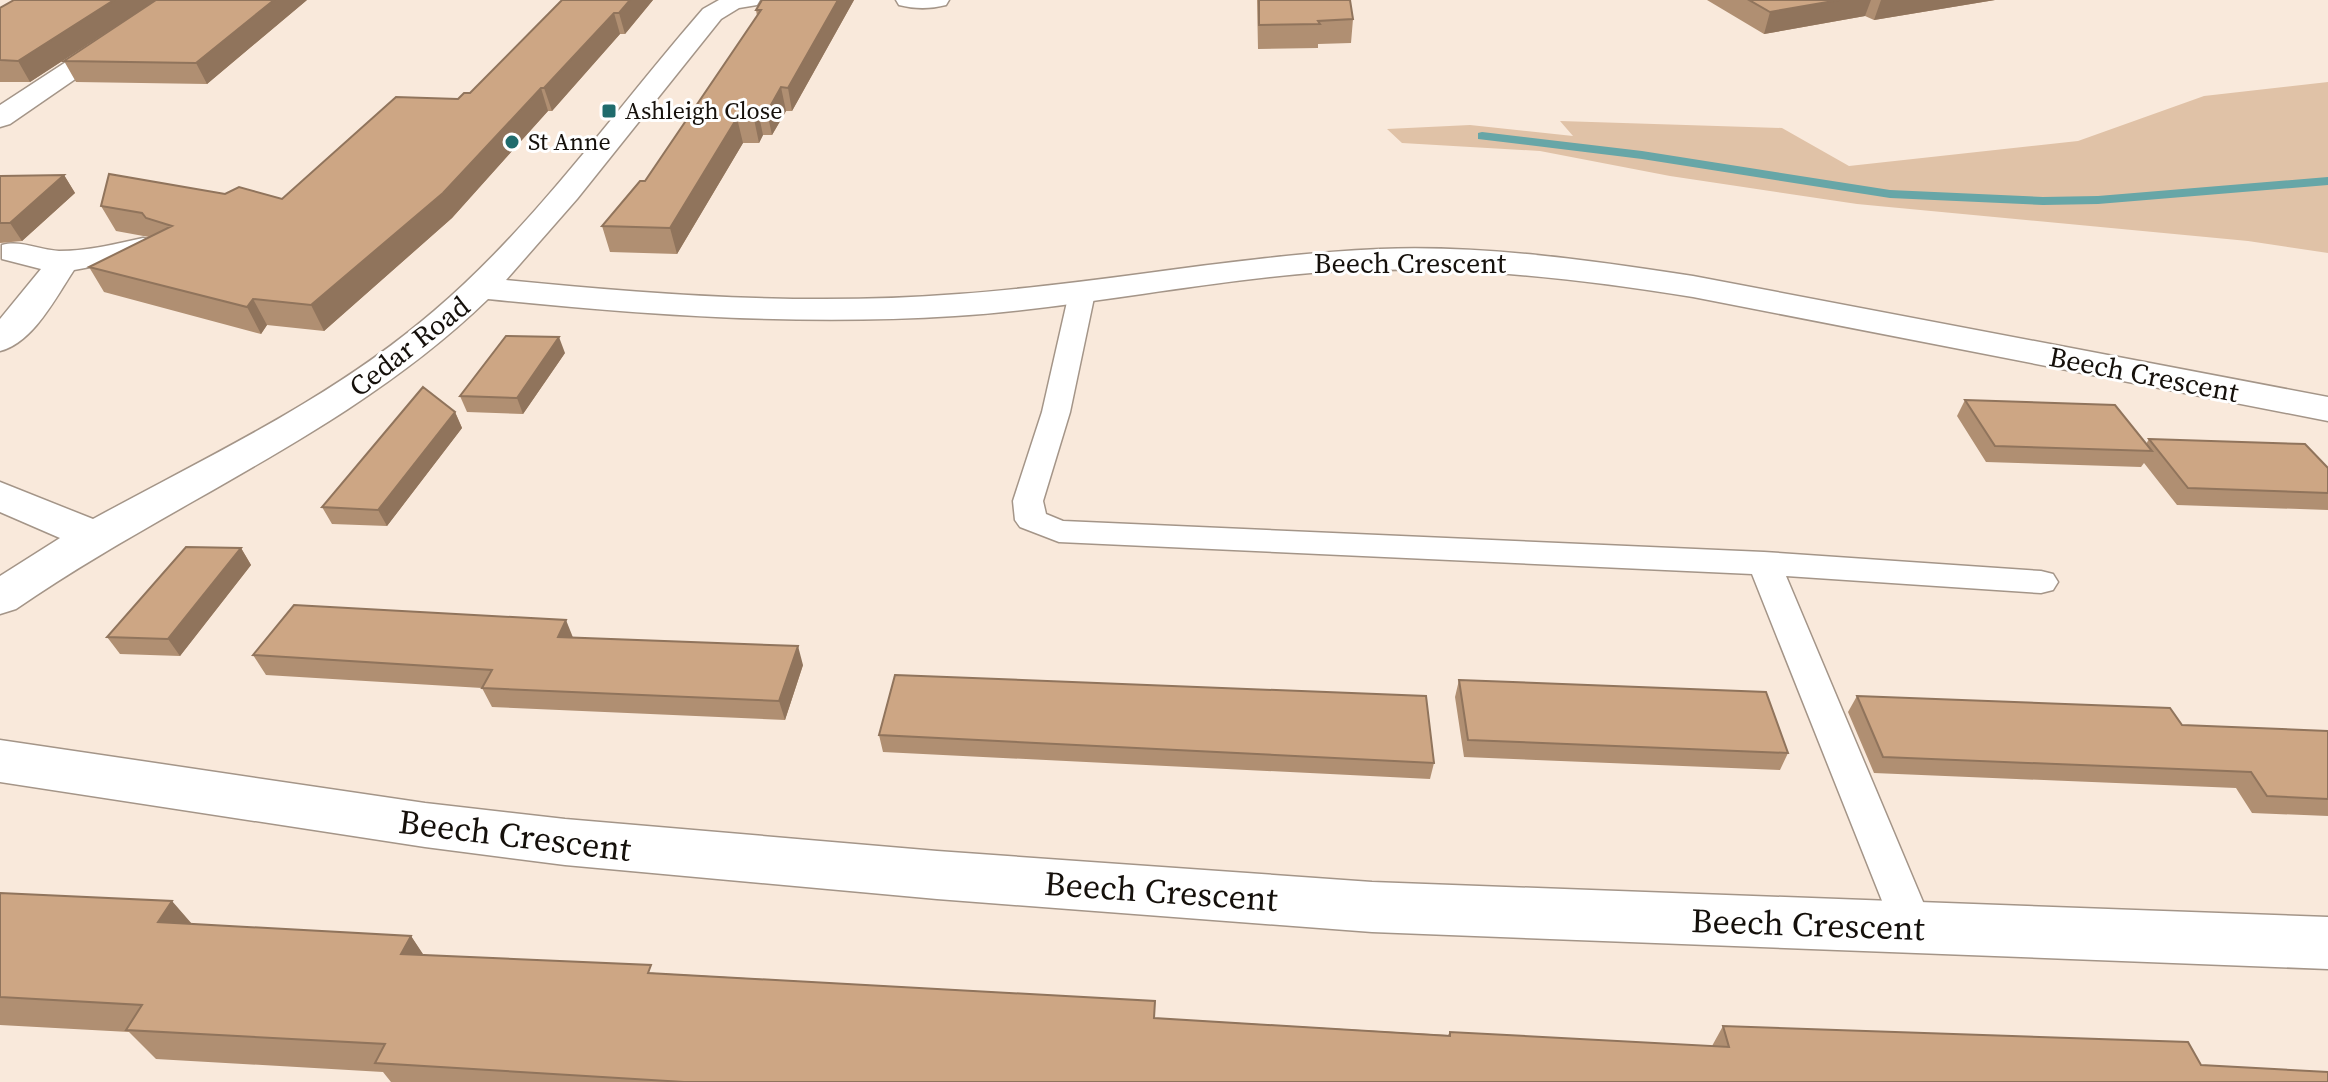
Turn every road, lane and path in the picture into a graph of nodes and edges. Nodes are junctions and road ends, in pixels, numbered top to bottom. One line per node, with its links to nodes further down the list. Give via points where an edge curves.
1 (178, 0): 5 (street)
2 (908, 0): 3 (street)
3 (937, 0)
4 (741, 1): 9 (street, Cedar Road, via 707,19)
5 (0, 118)
6 (143, 248): 8 (street)
7 (14, 252): 8 (street)
8 (63, 262): 11 (street)
9 (483, 288): 10 (street, Beech Crescent, via 699,308 807,311); 14 (street, Cedar Road, via 353,390)
10 (1082, 293): 12 (street, Beech Crescent, via 1347,260 1555,265 1658,280); 15 (lane, via 1056,412 1028,501 1031,520 1059,531)
11 (0, 340)
12 (2328, 409)
13 (0, 496): 14 (street)
14 (94, 536): 17 (street, Cedar Road)
15 (1764, 563): 16 (lane); 19 (lane)
16 (2041, 582)
17 (0, 598)
18 (0, 761): 19 (street, Beech Crescent, via 425,825 733,858 1372,907)
19 (1913, 928): 20 (street, Beech Crescent)
20 (2328, 943)

